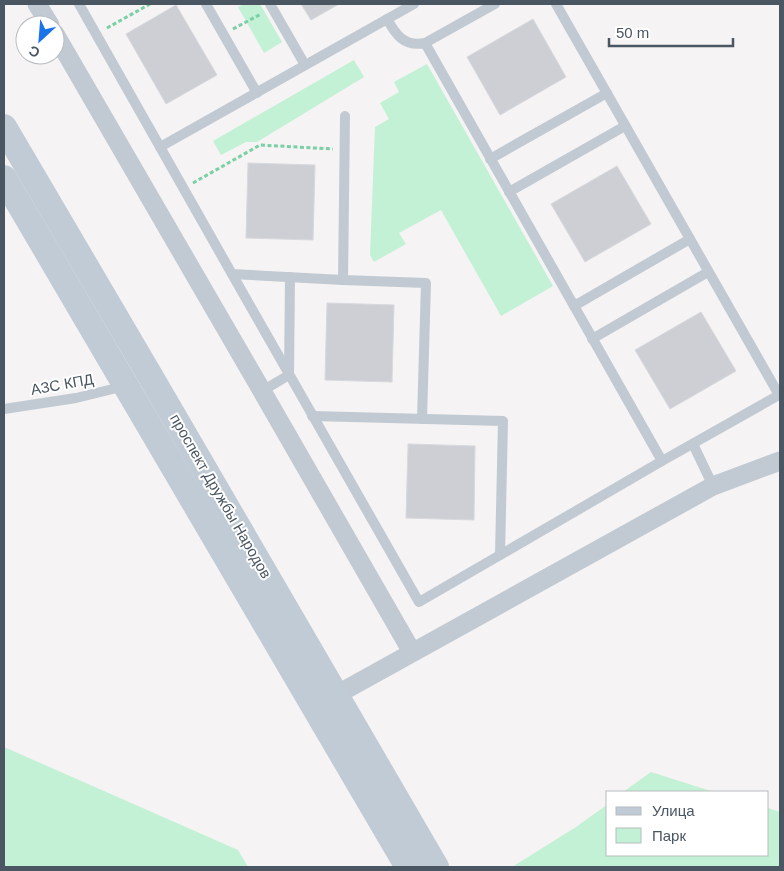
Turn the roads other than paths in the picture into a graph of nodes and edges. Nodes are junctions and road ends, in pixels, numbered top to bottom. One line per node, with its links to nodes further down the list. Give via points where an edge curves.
1 (37, 4): 8 (street)
2 (78, 4): 18 (lane)
3 (206, 4): 13 (lane)
4 (414, 4): 9 (lane)
5 (495, 4): 10 (lane)
6 (556, 4): 14 (lane)
7 (271, 6): 12 (lane)
8 (44, 15)
9 (387, 19): 10 (lane, via 403,40 413,44); 12 (lane)
10 (425, 43): 19 (lane)
11 (65, 51): 31 (street)
12 (305, 65): 13 (lane)
13 (257, 93): 18 (lane)
14 (607, 93): 16 (lane); 19 (lane)
15 (345, 116): 26 (lane)
16 (626, 126): 21 (lane); 22 (lane)
17 (4, 127): 41 (main road, проспект Дружбы Народов)
18 (160, 147): 24 (lane)
19 (490, 159): 21 (lane)
20 (4, 178): 30 (main road, проспект Дружбы Народов)
21 (509, 192): 27 (lane)
22 (690, 239): 23 (lane); 27 (lane)
23 (708, 272): 28 (lane); 35 (lane, via 779,395)
24 (232, 274): 25 (lane); 29 (lane)
25 (290, 277): 26 (lane); 29 (lane)
26 (343, 280): 34 (lane, via 426,283)
27 (574, 306): 28 (lane)
28 (592, 338): 36 (lane)
29 (289, 375): 31 (lane); 33 (lane)
30 (125, 386): 32 (lane, АЗС КПД, via 76,398); 42 (main road, проспект Дружбы Народов)
31 (262, 391): 40 (street)
32 (4, 409)
33 (312, 416): 34 (lane); 39 (lane, via 418,602)
34 (422, 419): 39 (lane, via 503,421)
35 (693, 444): 36 (lane); 38 (lane)
36 (662, 461): 39 (lane)
37 (780, 461): 38 (street)
38 (713, 486): 40 (street)
39 (500, 555)
40 (412, 652): 41 (street)
41 (336, 695): 43 (main road, проспект Дружбы Народов)
42 (408, 867)
43 (436, 867)

